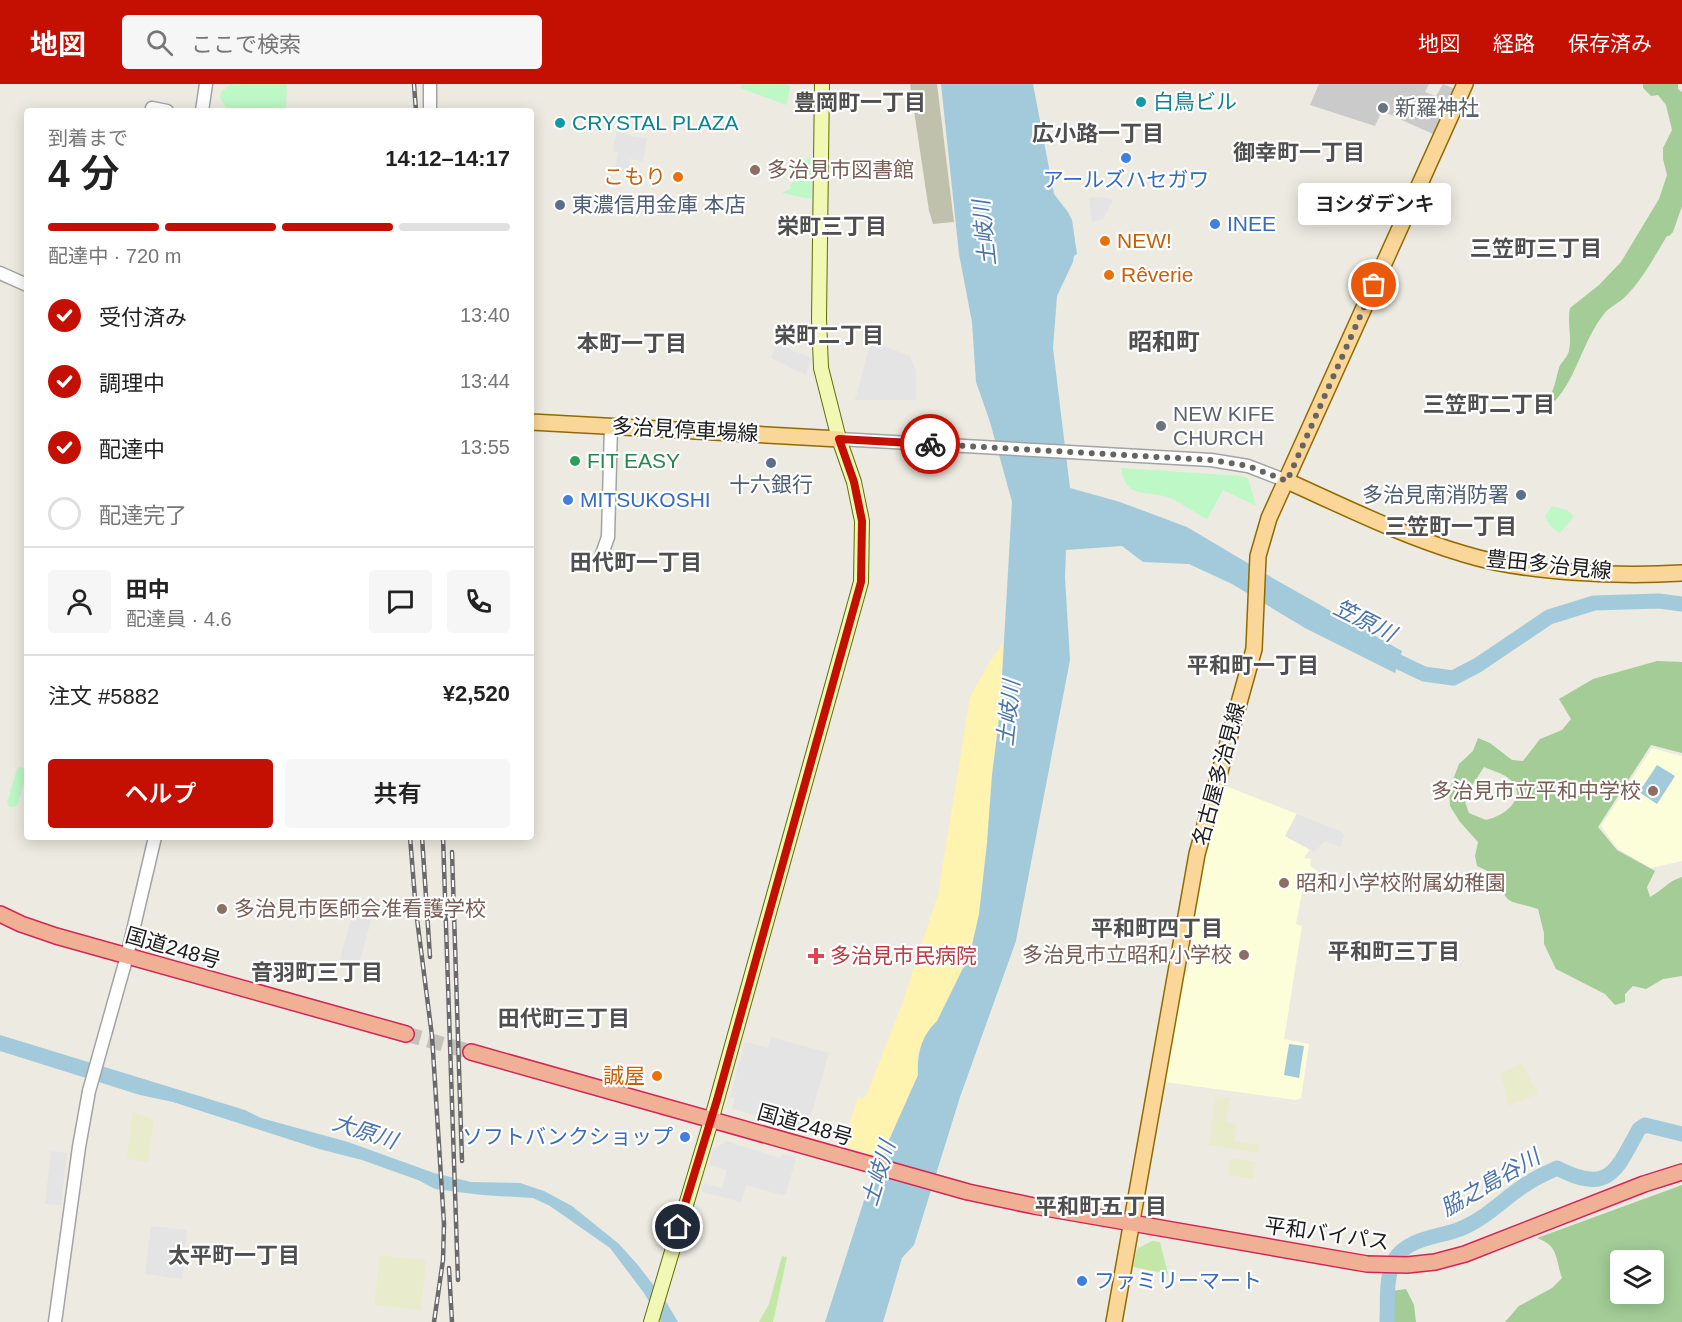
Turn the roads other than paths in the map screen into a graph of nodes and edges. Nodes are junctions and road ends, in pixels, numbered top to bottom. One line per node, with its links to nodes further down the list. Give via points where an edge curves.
1 (206, 84): 5 (street)
2 (430, 84): 6 (street)
3 (822, 84): 11 (main road, via 821,361)
4 (1465, 84): 12 (main road, 名古屋多治見線)
5 (202, 108)
6 (430, 108)
7 (0, 273): 8 (street)
8 (24, 284)
9 (534, 422): 10 (main road, 多治見停車場線)
10 (611, 426): 11 (main road, 多治見停車場線); 13 (street, via 609,537)
11 (839, 439): 12 (street, via 1230,463); 20 (main road, via 862,521 861,582)
12 (1287, 481): 14 (main road, 豊田多治見線, via 1434,544 1494,561 1582,571); 22 (main road, 名古屋多治見線, via 1265,526 1258,556 1254,649 1197,854)
13 (602, 554)
14 (1682, 573)
15 (154, 840): 17 (street)
16 (0, 914): 17 (highway, 国道248号, via 38,930)
17 (127, 956): 18 (highway, 国道248号); 24 (street, via 90,1087)
18 (406, 1034)
19 (471, 1052): 20 (highway, 国道248号)
20 (711, 1121): 22 (highway, 国道248号, via 968,1192); 23 (main road)
21 (1682, 1172): 22 (highway, 平和バイパス, via 1465,1254 1407,1265 1367,1264)
22 (1131, 1224): 25 (main road, 名古屋多治見線)
23 (651, 1321)
24 (55, 1322)
25 (1114, 1322)

